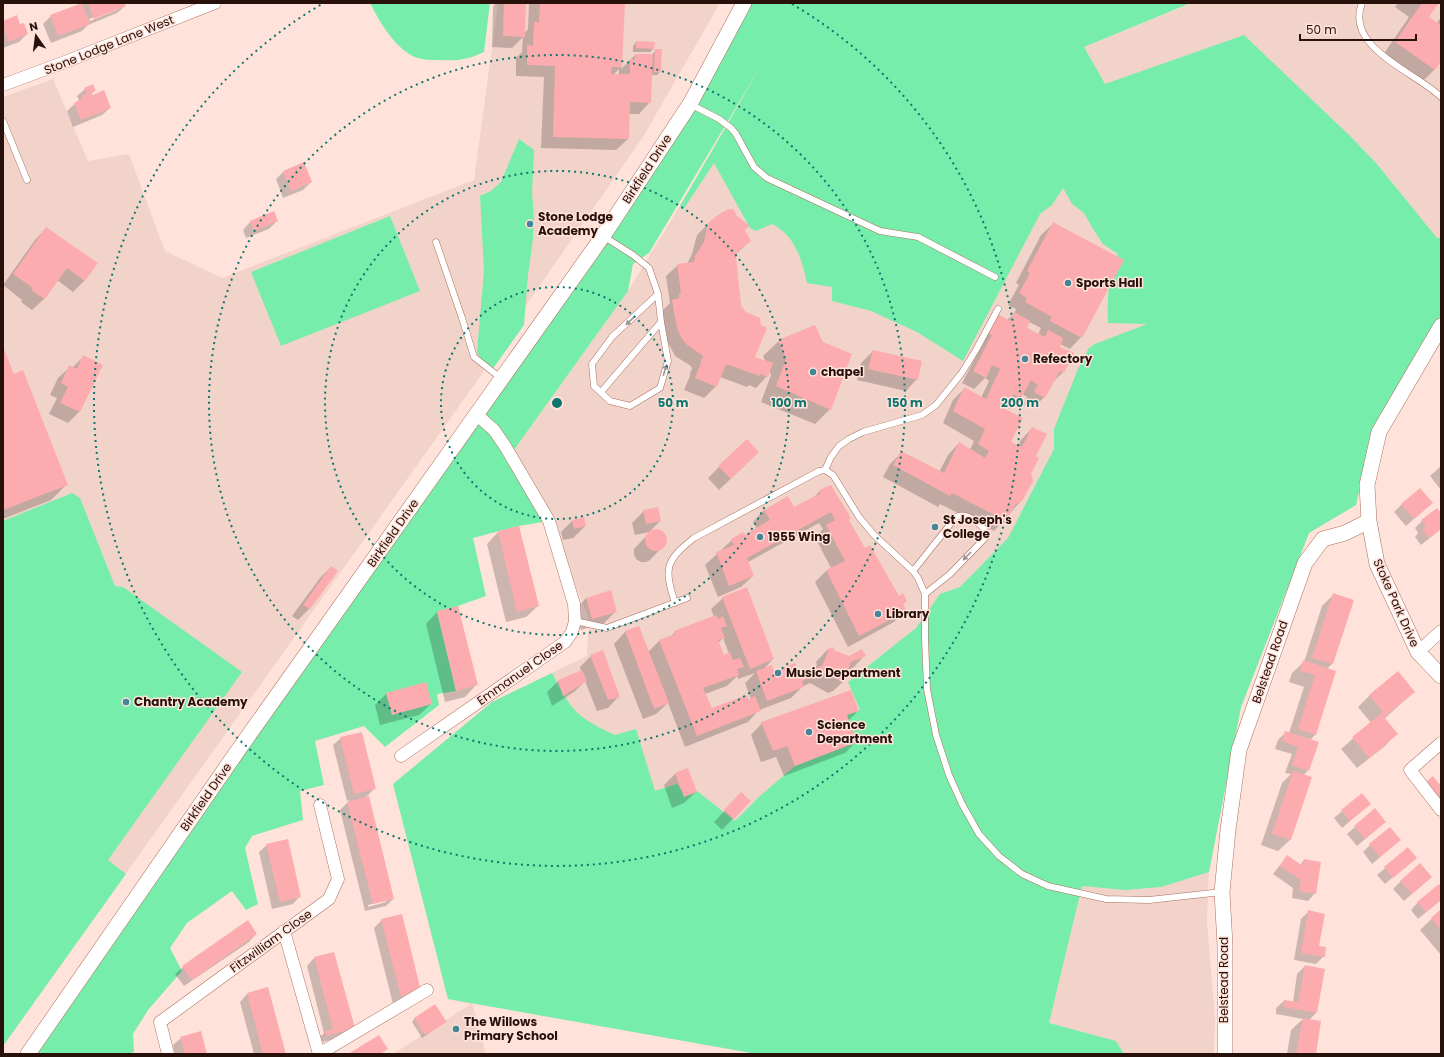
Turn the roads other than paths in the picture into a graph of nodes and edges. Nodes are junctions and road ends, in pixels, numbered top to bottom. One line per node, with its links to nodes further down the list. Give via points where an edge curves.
1 (215, 3): 4 (street, Stone Lodge Lane West)
2 (744, 3): 6 (street, Birkfield Drive)
3 (1362, 3): 5 (lane, via 1359,24 1369,43)
4 (3, 85)
5 (1441, 97)
6 (690, 104): 9 (street, Birkfield Drive); 11 (lane, via 731,128 754,167 767,178 880,231 918,237)
7 (3, 121): 8 (lane)
8 (27, 180)
9 (603, 236): 12 (lane, via 649,268); 16 (street, Birkfield Drive)
10 (436, 242): 16 (lane, via 474,357)
11 (995, 277)
12 (658, 294): 14 (lane); 17 (lane, one-way to 17, via 612,337 592,364 594,386)
13 (998, 309): 19 (lane, via 961,374 936,405 922,415 848,438 835,452)
14 (661, 322): 17 (lane); 17 (lane, one-way to 14, via 610,401 630,406 660,388 668,361)
15 (1441, 326): 20 (street, via 1379,432 1367,485)
16 (502, 379): 18 (street, Birkfield Drive)
17 (601, 392)
18 (476, 414): 25 (street, Emmanuel Close, via 503,442 548,521 574,604); 36 (street, Birkfield Drive)
19 (825, 470): 21 (lane, via 833,475 859,518); 24 (lane, via 694,538 678,551 669,570 669,582)
20 (1369, 521): 27 (street, Stoke Park Drive, via 1376,564); 33 (street, Belstead Road, via 1323,539 1305,563 1239,750)
21 (913, 571): 22 (lane); 22 (lane, one-way to 22, via 956,517 965,515 986,532 985,538 950,574)
22 (925, 594): 33 (lane, via 927,689 936,735 962,804 980,834 1000,856 1022,874 1048,886 1106,898 1149,900)
23 (687, 598): 24 (lane)
24 (675, 603): 25 (lane, via 607,628)
25 (575, 621): 30 (street, Emmanuel Close, via 572,632 565,642)
26 (1441, 631): 27 (street)
27 (1418, 652): 28 (street, Stoke Park Drive)
28 (1441, 676)
29 (1441, 743): 32 (street, via 1410,770)
30 (401, 756)
31 (320, 805): 34 (street, Fitzwilliam Close, via 338,879 328,899)
32 (1441, 810)
33 (1222, 892): 39 (street, Belstead Road, via 1225,945)
34 (284, 931): 37 (street, Fitzwilliam Close, via 160,1022); 38 (street)
35 (427, 990): 38 (street)
36 (28, 1054)
37 (168, 1054)
38 (319, 1054)
39 (1225, 1054)

